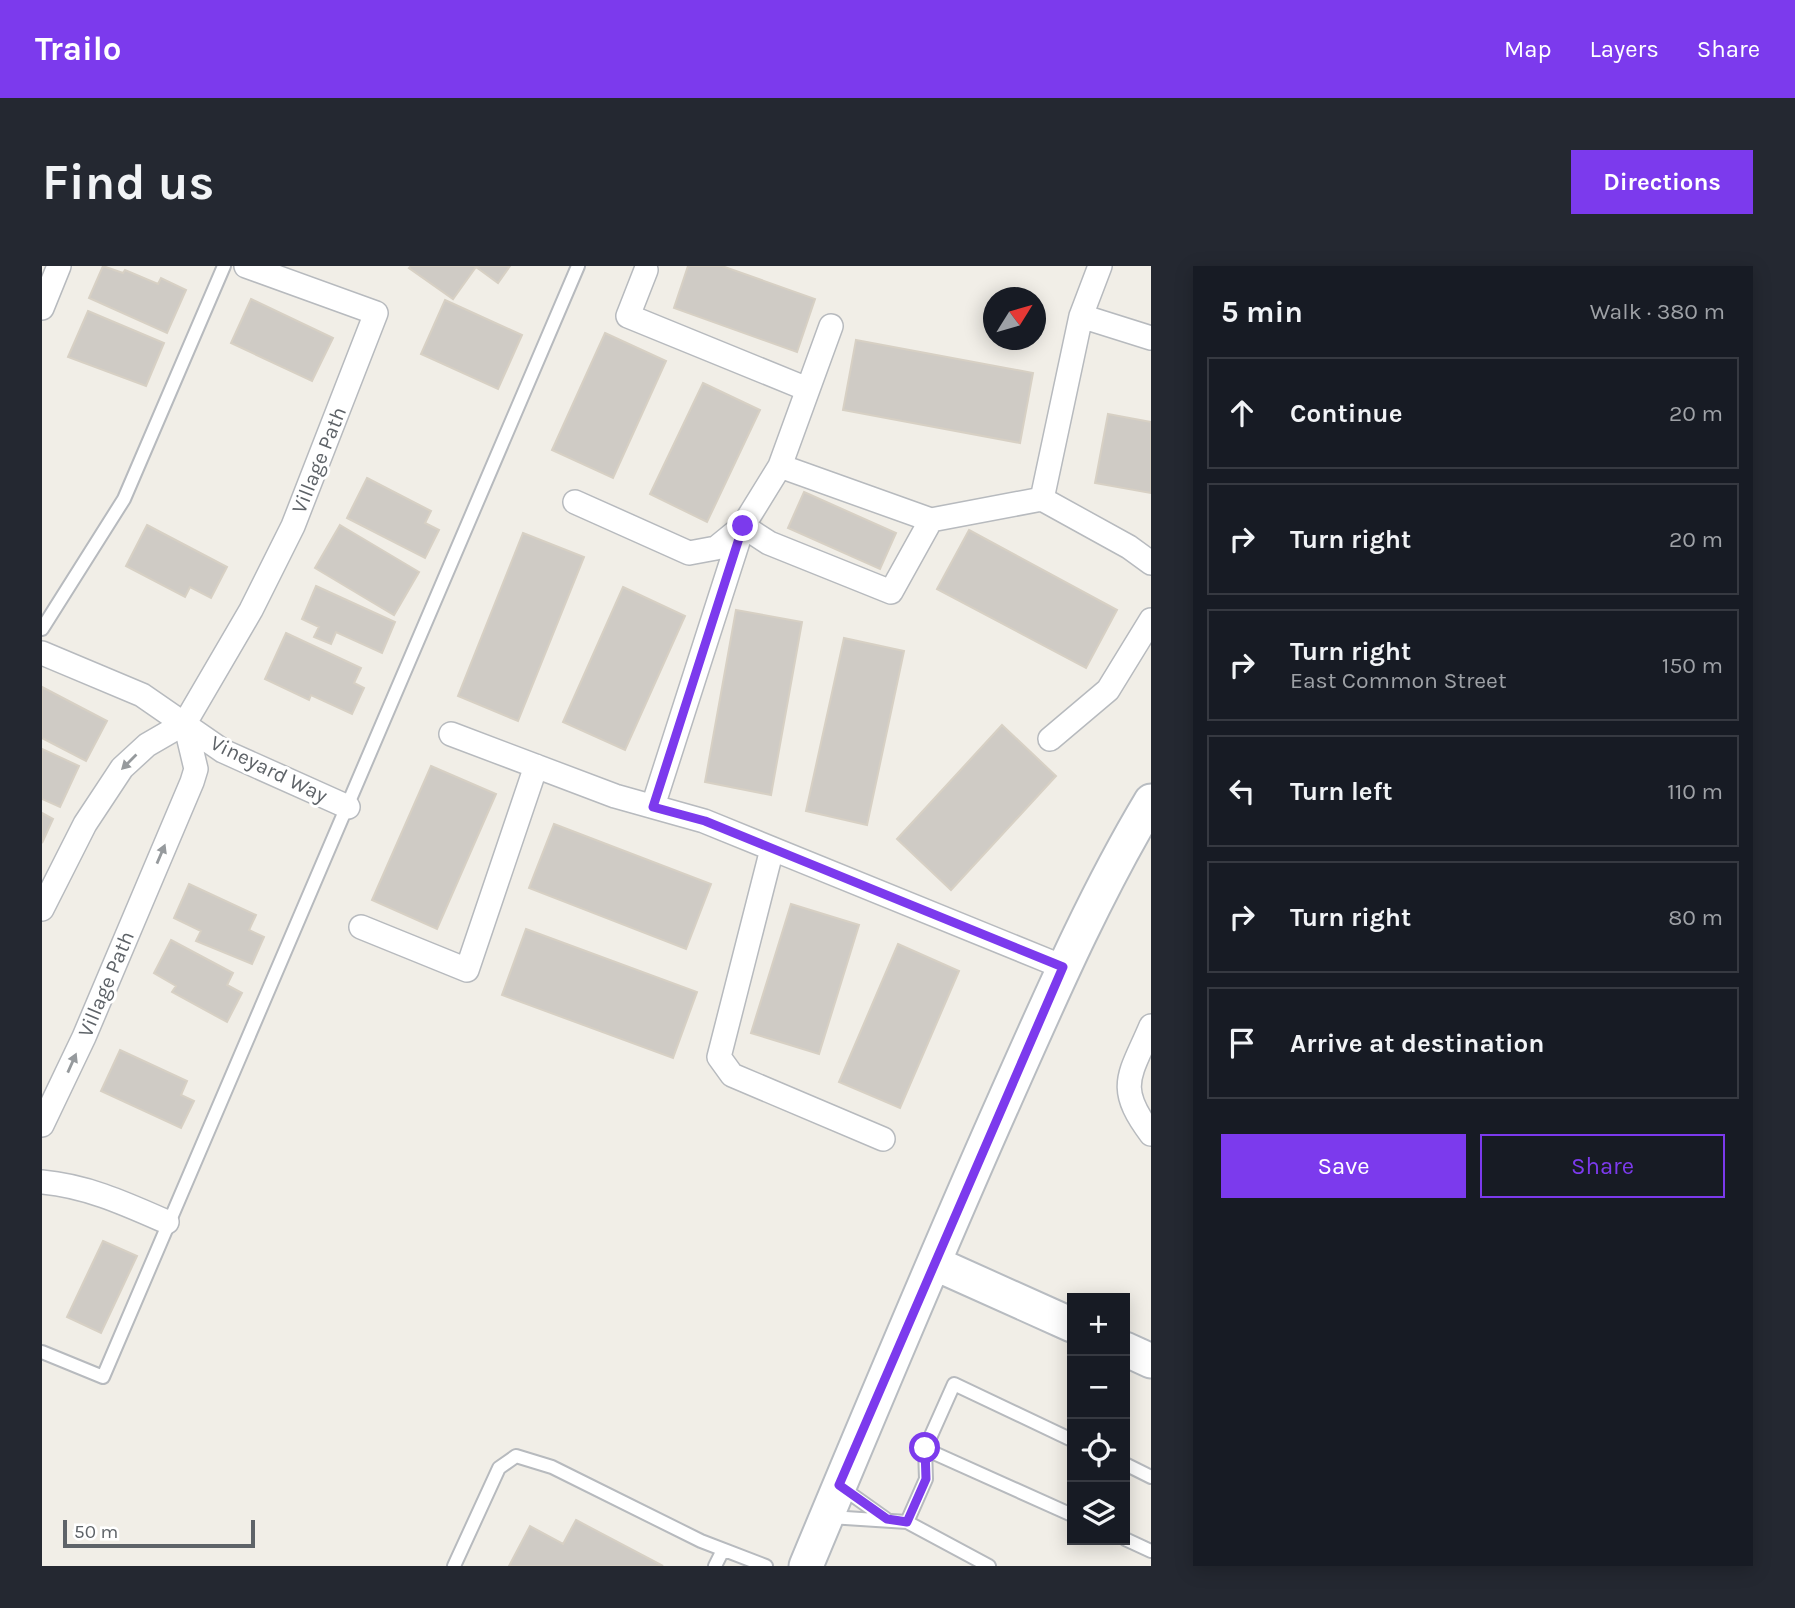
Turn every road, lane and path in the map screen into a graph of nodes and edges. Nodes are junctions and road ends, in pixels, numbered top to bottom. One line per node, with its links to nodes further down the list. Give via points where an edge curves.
1 (59, 266): 7 (street)
2 (224, 266): 19 (lane, via 124,499)
3 (246, 266): 21 (street, Village Path, via 376,313 293,526 251,610)
4 (578, 266): 26 (lane)
5 (1100, 266): 8 (street)
6 (646, 270): 11 (street, via 628,316)
7 (42, 308)
8 (1081, 316): 10 (street); 13 (street)
9 (831, 326): 11 (street)
10 (1151, 338)
11 (807, 389): 12 (street)
12 (780, 466): 15 (street); 16 (street)
13 (1042, 499): 15 (street); 17 (street)
14 (575, 502): 16 (street, via 689,553 716,548)
15 (932, 520): 16 (street, via 891,592 769,543)
16 (743, 526): 27 (street)
17 (1151, 563)
18 (1151, 620): 23 (street, via 1108,690)
19 (42, 629)
20 (42, 653): 21 (street, Vineyard Way, via 142,695)
21 (185, 723): 26 (street, Vineyard Way, via 223,751); 29 (street, Village Path, one-way to 29, via 147,745 122,768 79,834); 33 (street, Village Path, one-way to 21, via 192,782 196,769)
22 (451, 734): 24 (street)
23 (1050, 739)
24 (536, 766): 27 (street); 30 (street, via 467,970)
25 (1151, 800): 31 (main road)
26 (348, 807): 37 (lane)
27 (653, 807): 28 (street, via 705,821)
28 (772, 849): 31 (street); 35 (street, via 719,1057 732,1075)
29 (42, 909)
30 (361, 927)
31 (1063, 967): 38 (main road)
32 (1151, 1026): 34 (street, via 1127,1084 1136,1114)
33 (42, 1125)
34 (1151, 1134)
35 (883, 1139)
36 (42, 1182): 37 (street, via 108,1196)
37 (167, 1222): 41 (lane, via 103,1377)
38 (934, 1263): 39 (main road); 47 (main road)
39 (1067, 1323)
40 (1130, 1351): 42 (main road)
41 (42, 1352)
42 (1151, 1361)
43 (1067, 1438): 44 (lane, via 954,1384)
44 (925, 1448): 48 (lane); 51 (lane, via 926,1479)
45 (1130, 1466): 46 (lane)
46 (1151, 1477)
47 (839, 1485): 49 (main road); 50 (lane)
48 (1067, 1514)
49 (826, 1517): 50 (lane); 58 (main road)
50 (887, 1519): 51 (lane)
51 (907, 1522): 59 (lane)
52 (1130, 1541): 54 (lane)
53 (723, 1550): 55 (lane, via 552,1467 516,1456 499,1468); 56 (lane); 57 (lane)
54 (1151, 1551)
55 (454, 1566)
56 (715, 1566)
57 (766, 1566)
58 (806, 1566)
59 (989, 1566)

